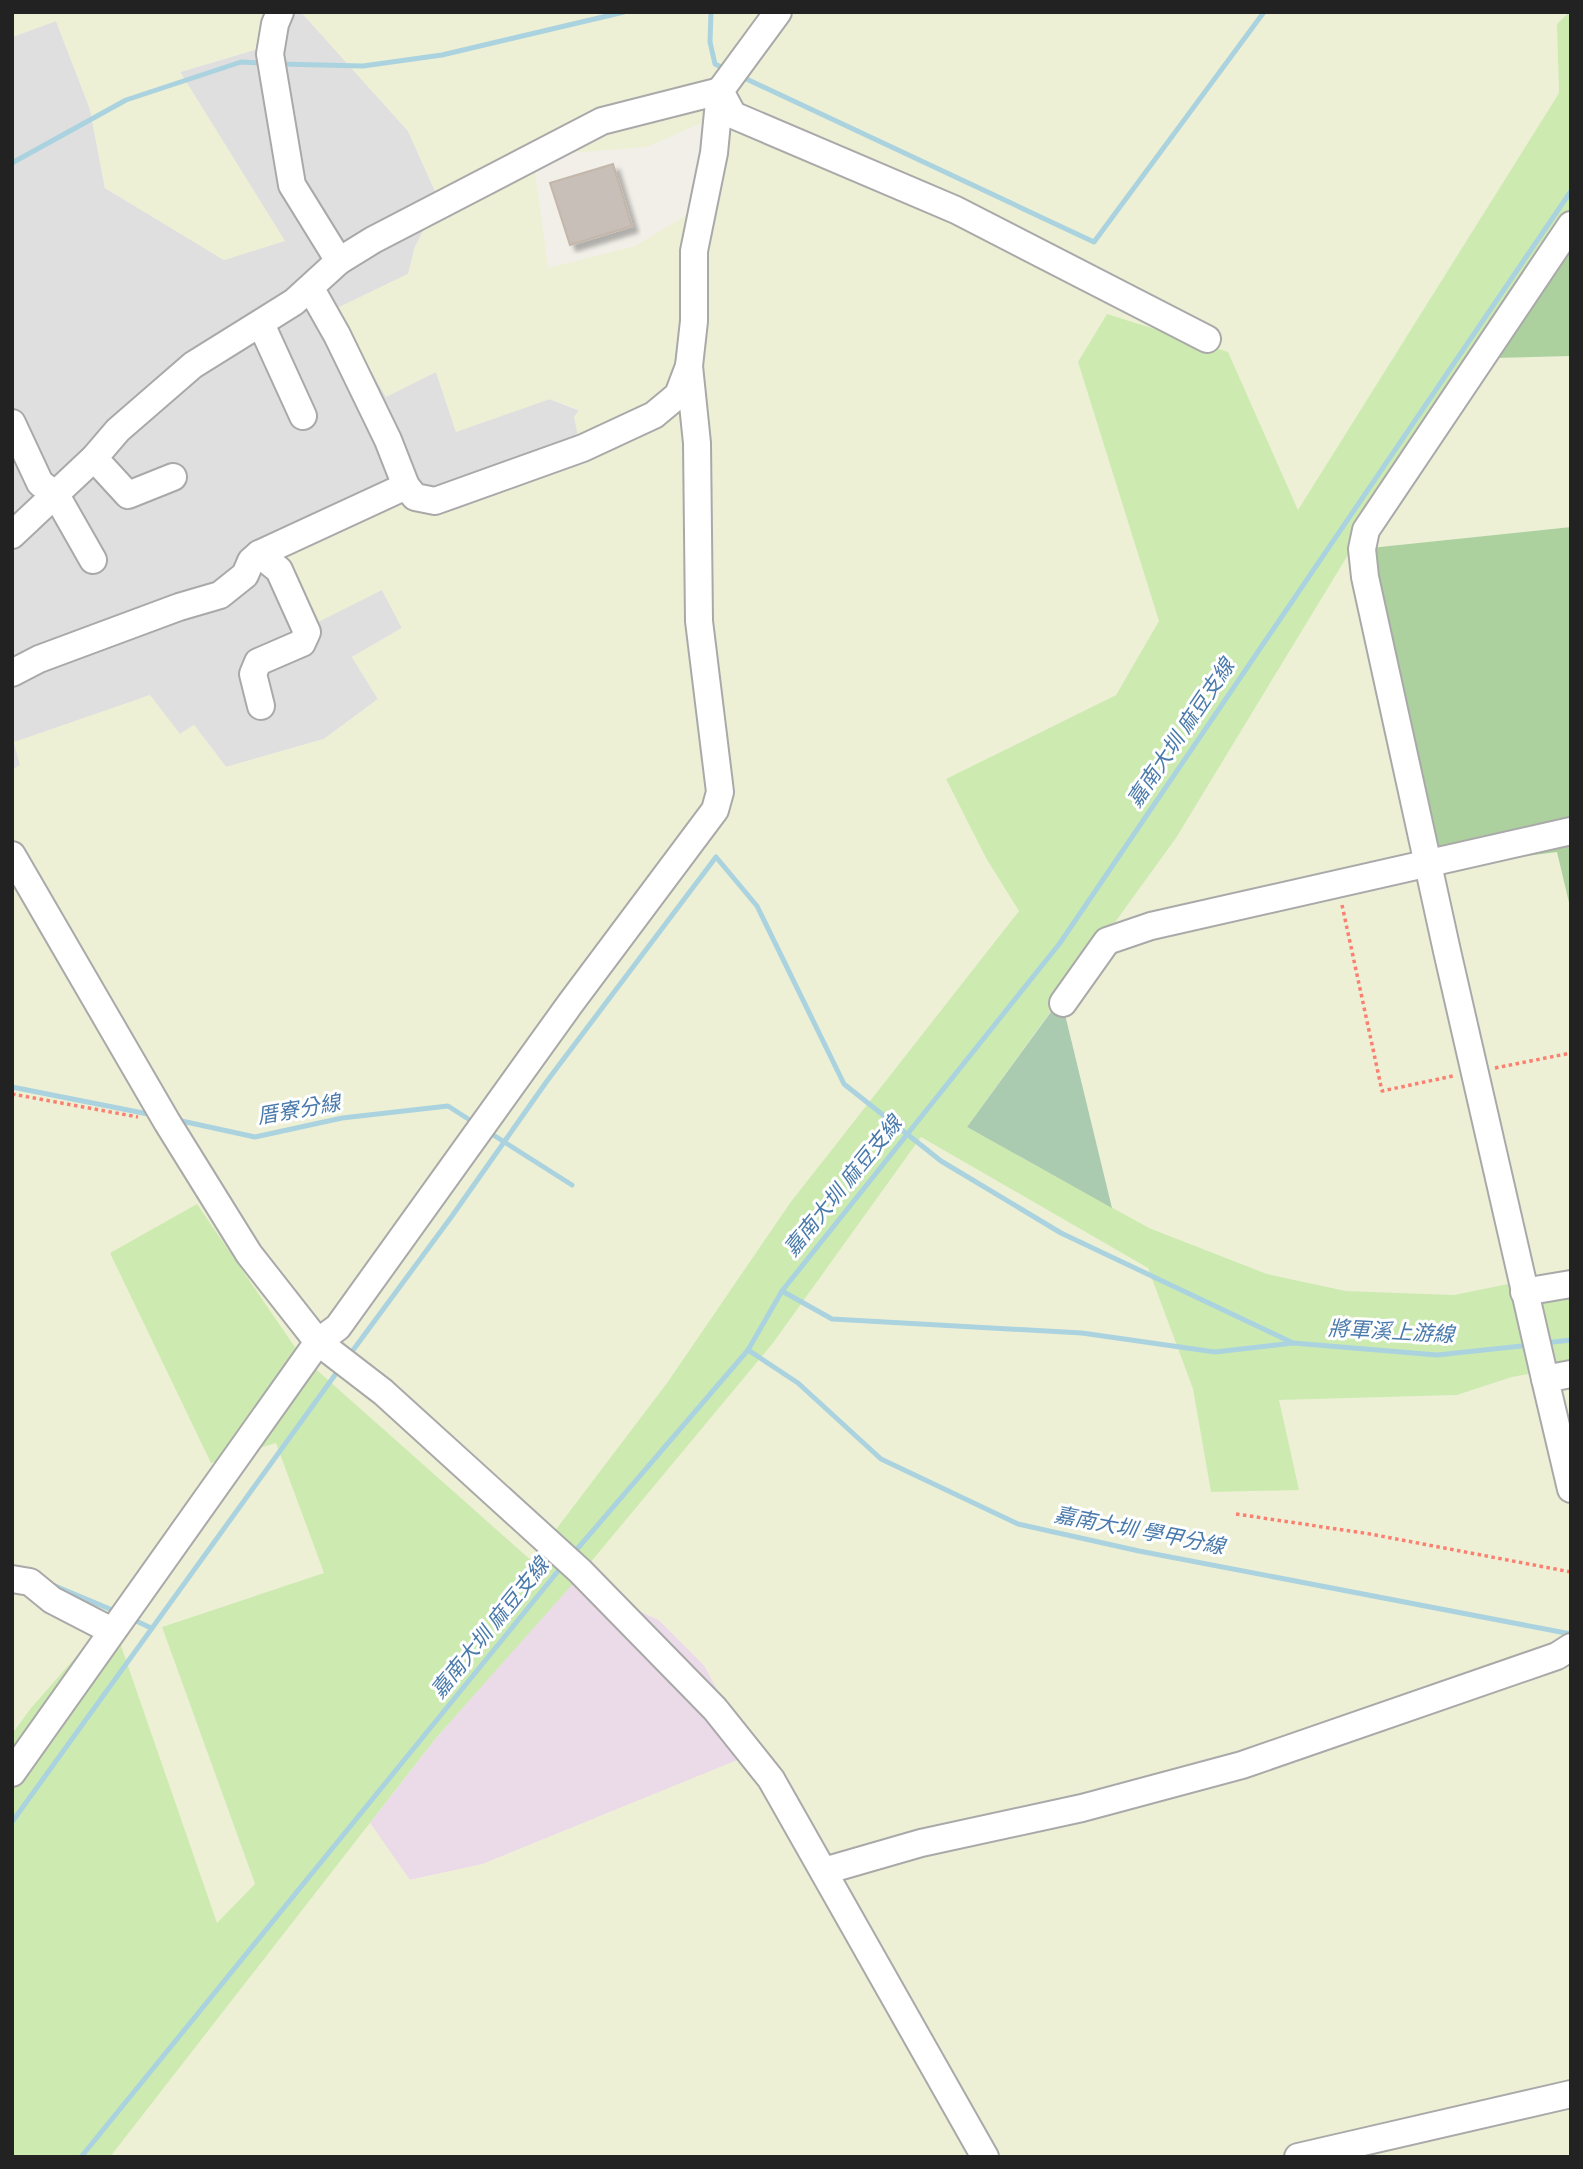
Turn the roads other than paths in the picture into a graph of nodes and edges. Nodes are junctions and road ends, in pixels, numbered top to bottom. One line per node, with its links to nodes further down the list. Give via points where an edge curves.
1 (280, 12): 5 (lane, via 270,54 292,185)
2 (778, 12): 3 (lane)
3 (720, 91): 5 (lane, via 602,121); 8 (lane, via 733,115 956,210); 9 (lane, via 714,153 694,251 694,321)
4 (1571, 225): 23 (lane, via 1366,530 1362,549 1365,577)
5 (339, 261): 6 (lane)
6 (311, 289): 7 (lane); 14 (lane)
7 (261, 324): 10 (lane); 12 (lane, via 193,365 118,430)
8 (1207, 339)
9 (688, 366): 14 (lane, via 678,395 654,415 583,448 435,501 415,497); 27 (lane, via 697,443 699,621 720,792 715,810 338,1327)
10 (303, 416)
11 (12, 423): 15 (lane, via 40,483)
12 (94, 458): 13 (lane, via 128,495); 15 (lane)
13 (173, 477)
14 (406, 486): 17 (lane)
15 (56, 495): 16 (lane); 18 (lane)
16 (12, 536)
17 (259, 554): 19 (lane, via 245,575 220,595 39,659); 20 (lane, via 279,570 307,632 302,643 258,662 253,674)
18 (93, 560)
19 (12, 673)
20 (261, 706)
21 (1571, 831): 23 (lane)
22 (12, 855): 27 (lane, via 249,1254)
23 (1429, 863): 24 (lane, via 1151,926 1107,941); 26 (lane)
24 (1063, 1003)
25 (1571, 1284): 26 (lane)
26 (1524, 1292): 29 (lane)
27 (318, 1342): 32 (lane); 35 (lane, via 383,1392 580,1571 715,1709 771,1779)
28 (1571, 1374): 29 (lane)
29 (1545, 1379): 30 (lane)
30 (1571, 1489)
31 (12, 1579): 32 (lane, via 30,1582 52,1600)
32 (112, 1631): 34 (lane)
33 (1571, 1647): 35 (lane, via 1557,1656 1242,1765)
34 (12, 1773)
35 (824, 1871): 37 (lane)
36 (1571, 2094): 38 (lane)
37 (985, 2157)
38 (1298, 2157)

